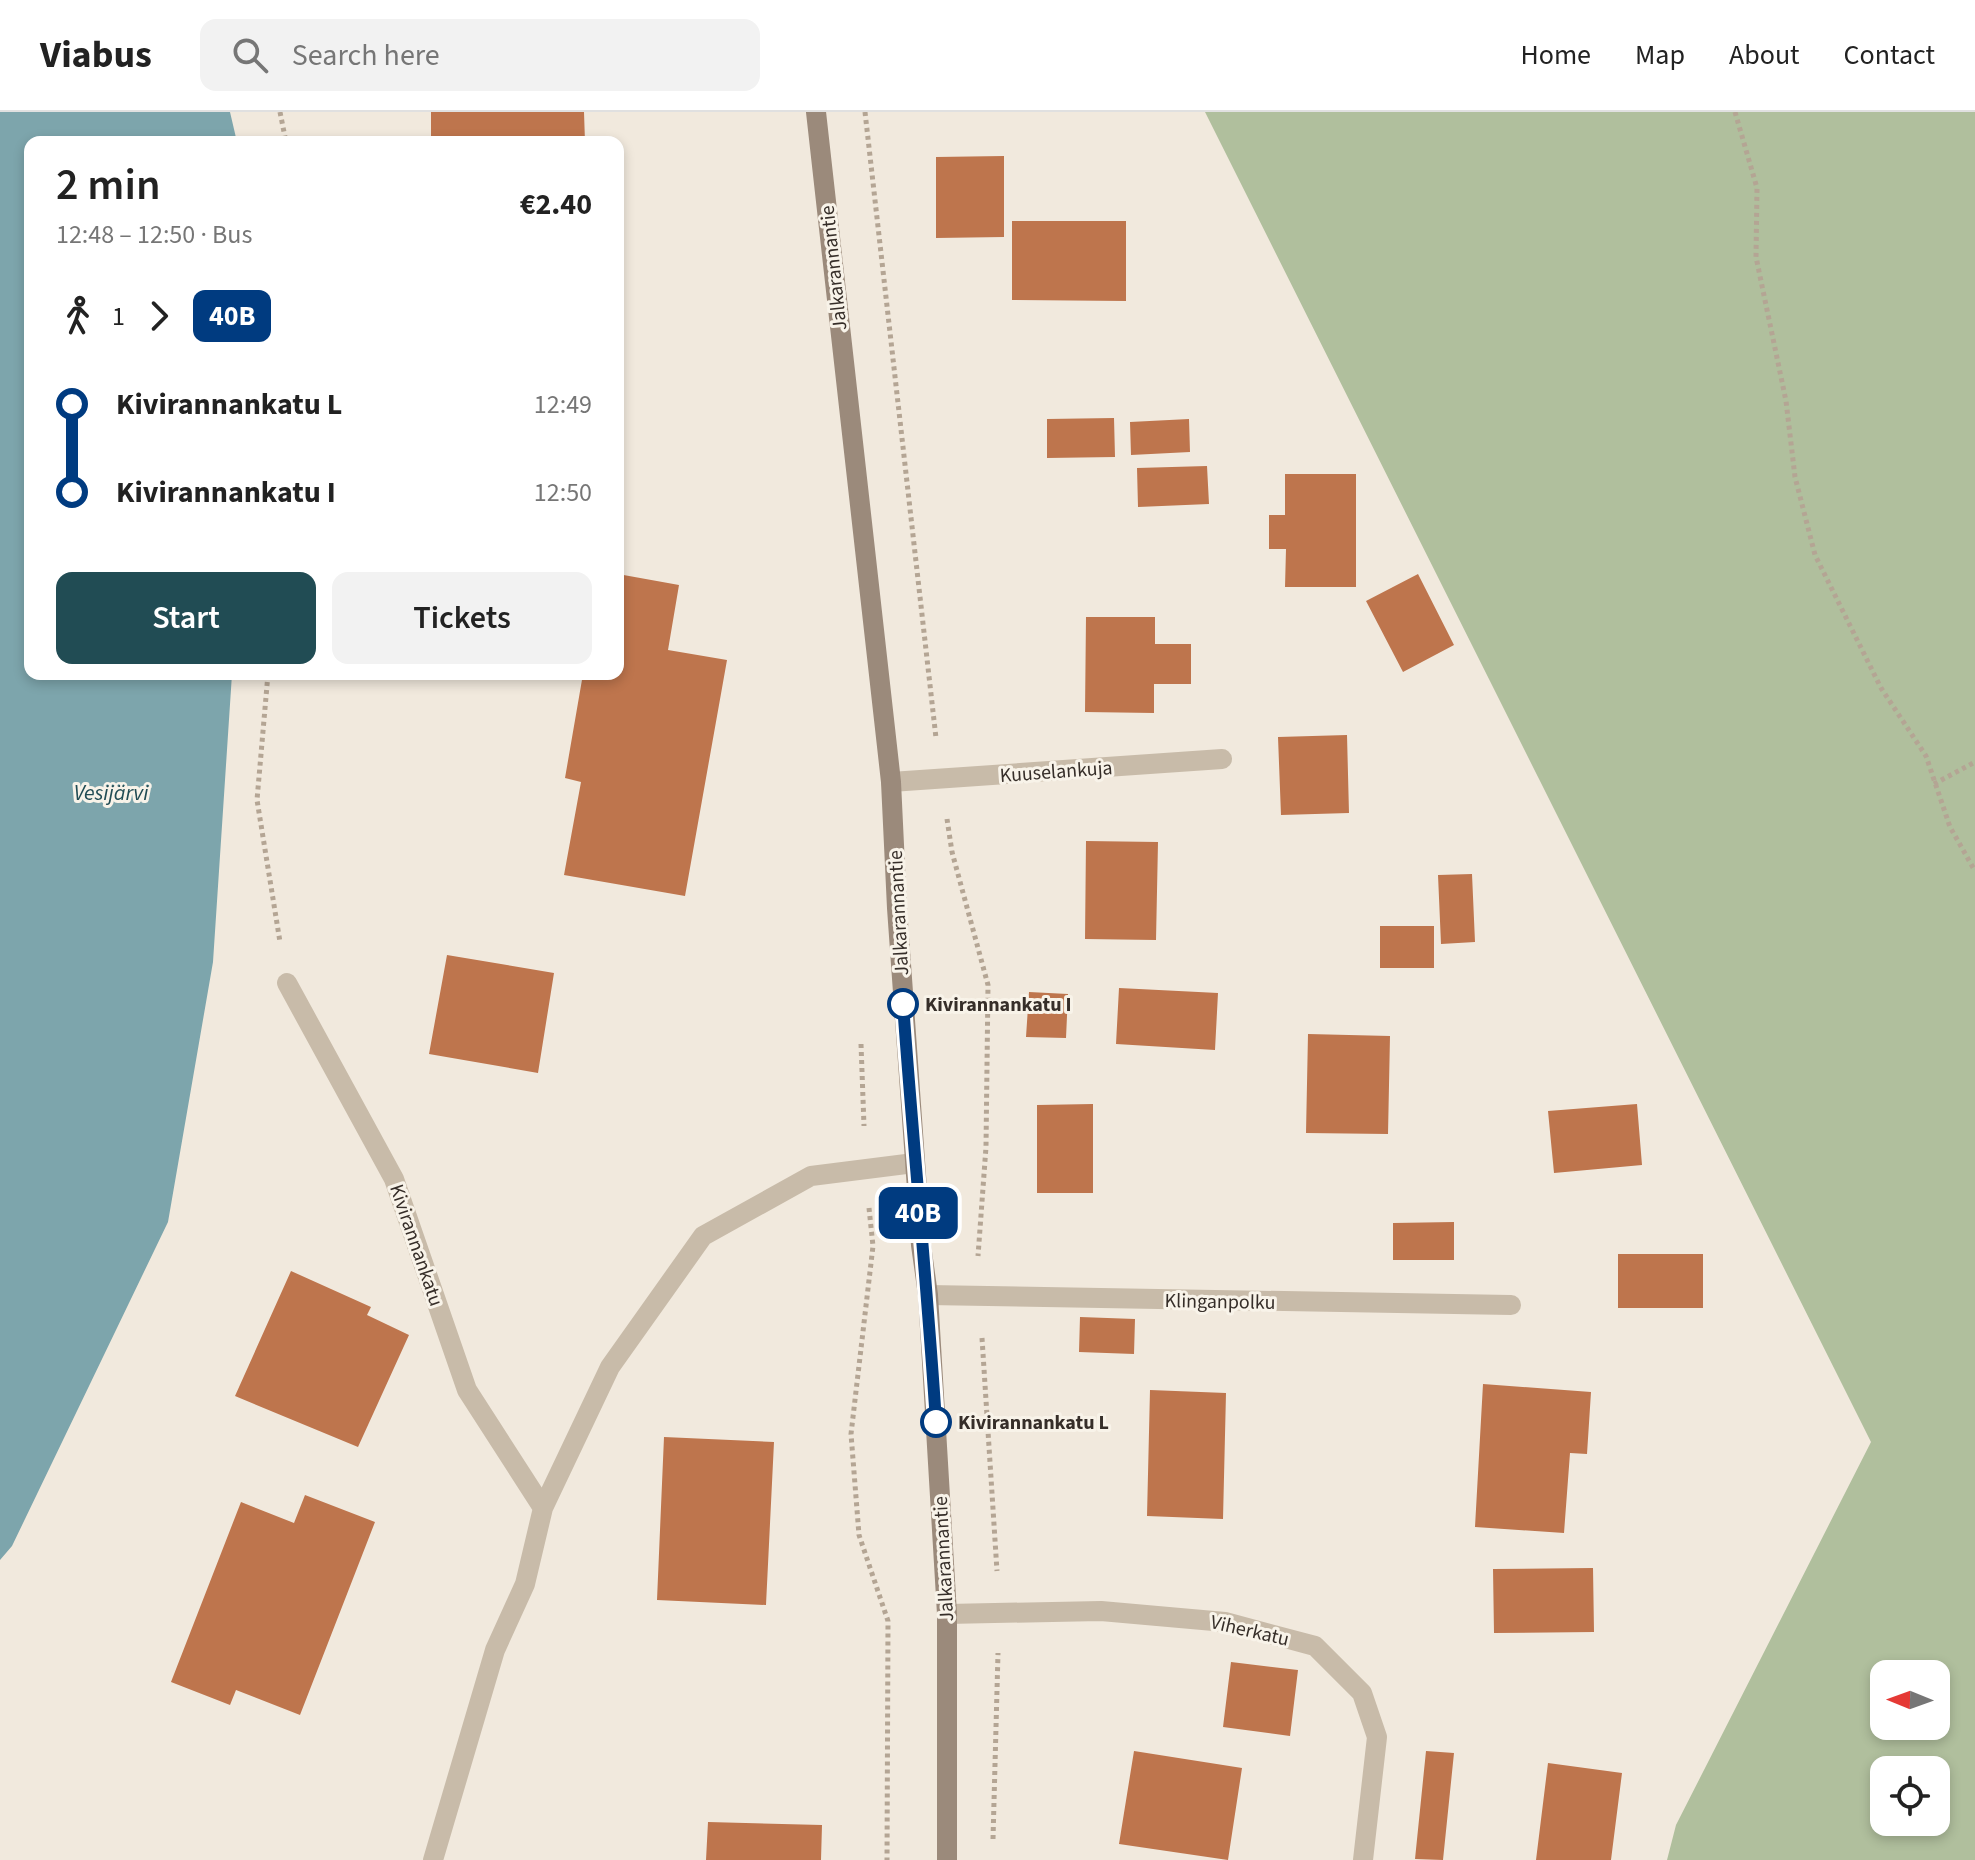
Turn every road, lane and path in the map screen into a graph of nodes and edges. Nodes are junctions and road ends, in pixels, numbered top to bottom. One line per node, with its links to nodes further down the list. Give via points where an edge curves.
1 (280, 112): 5 (path)
2 (816, 112): 10 (main road, Jalkarannantie)
3 (865, 112): 9 (path)
4 (1735, 112): 11 (path, via 1757,188 1756,257 1786,401 1795,477 1815,555 1881,688 1926,756)
5 (285, 136)
6 (267, 680): 13 (path, via 257,800)
7 (1222, 759): 9 (street, Kuuselankuja)
8 (1975, 762): 11 (path)
9 (941, 780): 10 (street, Kuuselankuja); 18 (path, via 952,852 988,985)
10 (891, 782): 15 (main road, Jalkarannantie)
11 (1934, 784): 12 (path)
12 (1975, 871)
13 (287, 983): 20 (street, Kivirannankatu, via 394,1179 467,1390)
14 (860, 1034): 16 (path)
15 (914, 1163): 16 (street); 17 (main road, Jalkarannantie)
16 (865, 1170): 20 (street, via 811,1176 703,1236 610,1367); 25 (path, via 873,1246 851,1434 859,1535 888,1621)
17 (928, 1295): 18 (street, Klinganpolku); 22 (main road, Jalkarannantie)
18 (980, 1297): 19 (street, Klinganpolku); 21 (path)
19 (1511, 1305)
20 (543, 1508): 24 (street, via 525,1584 495,1650)
21 (999, 1613): 22 (street, Viherkatu); 23 (path); 27 (street, Viherkatu, via 1101,1611 1225,1622 1315,1646 1362,1693 1377,1737)
22 (947, 1614): 26 (main road, Jalkarannantie)
23 (993, 1845)
24 (433, 1860)
25 (887, 1860)
26 (947, 1860)
27 (1363, 1860)

